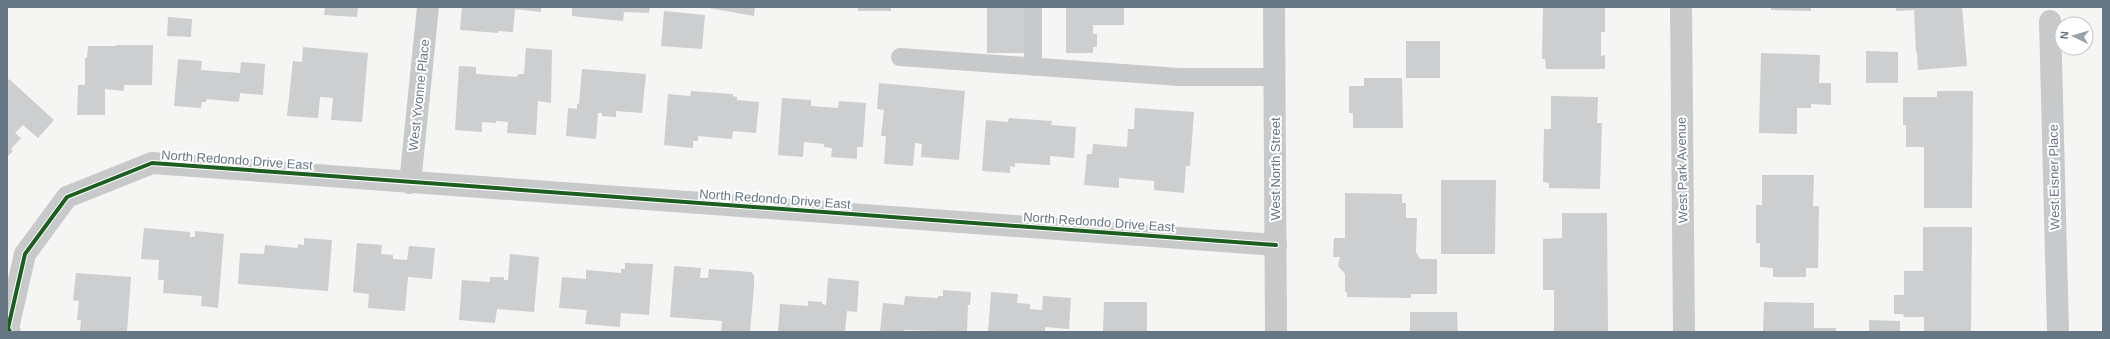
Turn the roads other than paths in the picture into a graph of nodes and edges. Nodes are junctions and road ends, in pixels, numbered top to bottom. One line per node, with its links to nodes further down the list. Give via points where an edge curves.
1 (428, 7): 9 (street, West Yvonne Place)
2 (1033, 7): 7 (lane)
3 (1274, 7): 8 (street, West North Street)
4 (1681, 7): 13 (street, West Park Avenue)
5 (2050, 21): 14 (street, West Eisner Place)
6 (900, 58): 7 (lane)
7 (1033, 67): 8 (lane, via 1179,77)
8 (1275, 77): 10 (street, West North Street)
9 (410, 183): 10 (street, North Redondo Drive East); 11 (street, North Redondo Drive East, via 152,163 67,197 24,254)
10 (1276, 245): 12 (street, West North Street)
11 (9, 330)
12 (1276, 332)
13 (1684, 332)
14 (2058, 332)

